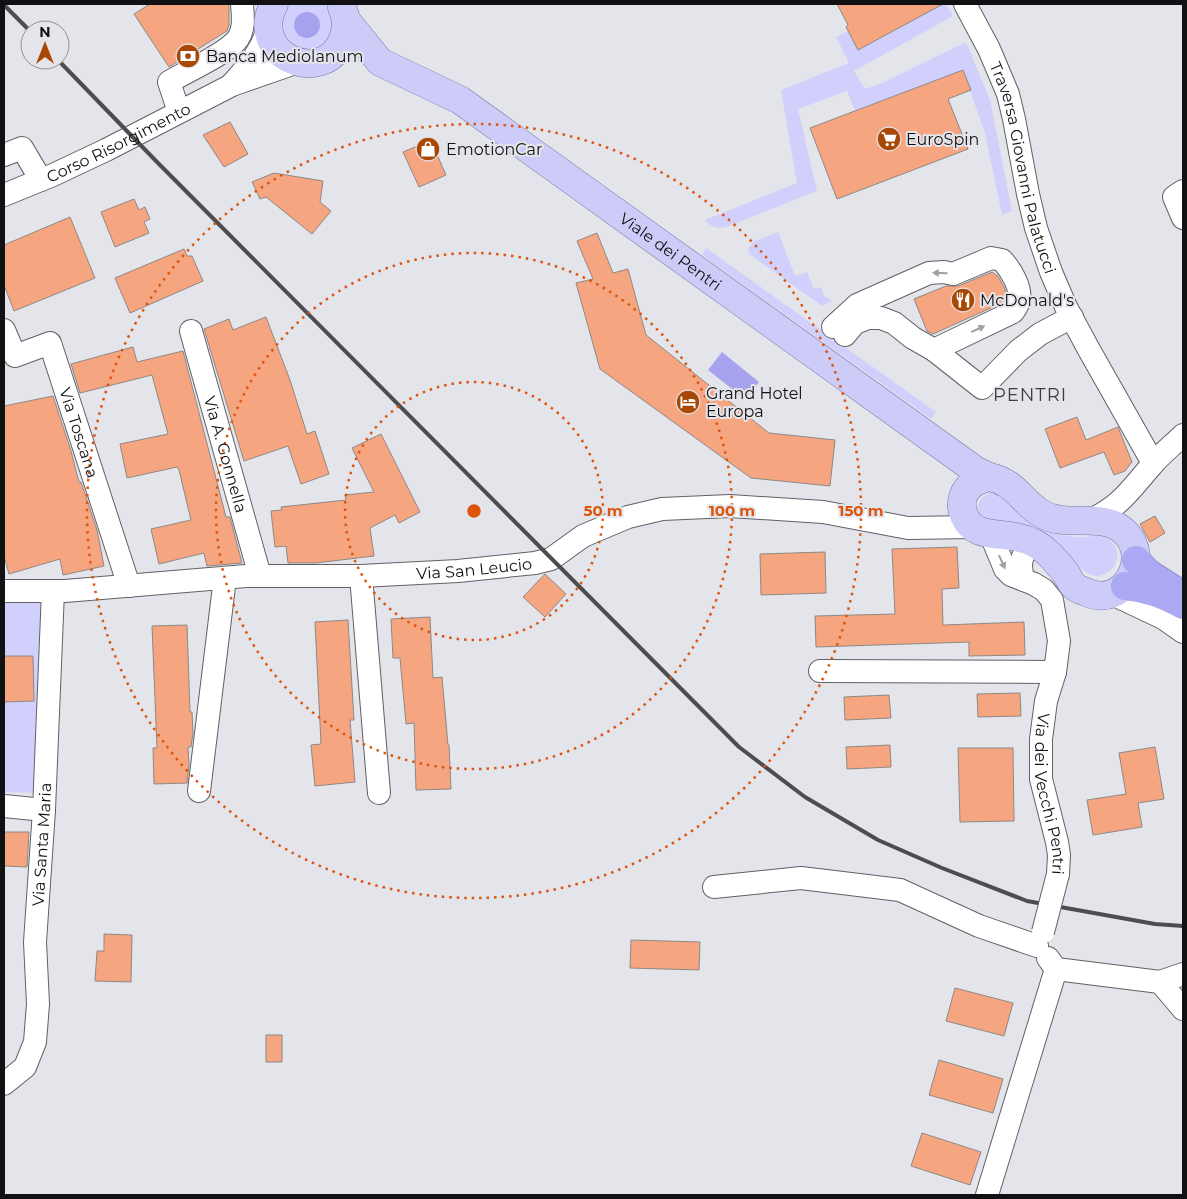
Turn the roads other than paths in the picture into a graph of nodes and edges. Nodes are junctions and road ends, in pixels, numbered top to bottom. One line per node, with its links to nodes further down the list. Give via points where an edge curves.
1 (242, 4): 8 (street, via 244,21 237,40 169,82)
2 (965, 4): 14 (street, Traversa Giovanni Palatucci, via 1008,94 1036,228)
3 (342, 8): 5 (main road, Viale dei Pentri); 6 (main road, via 344,35 338,49 326,59)
4 (269, 14): 6 (main road, via 274,45 279,52); 7 (street, Corso Risorgimento, via 265,40 254,60)
5 (380, 62): 6 (main road, Viale dei Pentri); 21 (main road, Viale dei Pentri, via 460,100 954,454 975,470)
6 (305, 63): 7 (street, Corso Risorgimento)
7 (232, 85): 8 (street, Corso Risorgimento)
8 (179, 112): 10 (street, Corso Risorgimento)
9 (4, 155): 10 (street, via 22,148)
10 (42, 180): 12 (street, Corso Risorgimento)
11 (1183, 191): 13 (street, via 1174,197)
12 (4, 196)
13 (1183, 218)
14 (1072, 318): 17 (street, via 1040,334 1018,351 982,388); 19 (street, Traversa Giovanni Palatucci)
15 (4, 330): 29 (street, Via Toscana, via 15,356 50,343)
16 (191, 331): 25 (street, Via A. Gonnella)
17 (934, 350): 17 (street, one-way to 17, via 1013,312 1019,302 1019,293 1009,268 1002,260 991,258 953,274 929,273 857,304 839,331 868,318 881,318)
18 (1183, 435): 19 (street)
19 (1154, 463): 20 (street)
20 (1127, 496): 22 (street, via 1112,509); 24 (street, via 1123,524)
21 (976, 507): 22 (main road, Viale dei Pentri, via 1000,479 1030,507 1054,520); 23 (main road, via 1020,537); 26 (street, Via San Leucio, via 930,528 908,528 823,512 730,506 662,509 628,517 583,536 551,559 535,563); 28 (street, Via dei Vecchi Pentri, one-way to 28, via 1005,569)
22 (1089, 521): 24 (main road, Viale dei Pentri, via 1119,528)
23 (1034, 542): 28 (street, via 1021,559 1020,570); 31 (main road, via 1057,562 1075,587 1093,595)
24 (1132, 548): 31 (main road, via 1134,572); 33 (highway, via 1148,573)
25 (260, 576): 26 (street, Via San Leucio); 27 (street, Via San Leucio)
26 (361, 576): 39 (street)
27 (224, 578): 29 (street, Via San Leucio); 38 (street)
28 (1024, 580): 37 (street, Via dei Vecchi Pentri, via 1044,590 1052,600 1059,641)
29 (129, 586): 32 (street, Via San Leucio)
30 (4, 590): 32 (street, Via San Leucio)
31 (1118, 590): 34 (highway, via 1142,587); 35 (street)
32 (53, 591): 41 (street, Via Santa Maria)
33 (1183, 595)
34 (1183, 605)
35 (1183, 632)
36 (820, 671): 37 (street)
37 (1055, 672): 43 (street, Via dei Vecchi Pentri, bridge, via 1046,700 1040,739 1045,796 1059,855 1058,874)
38 (199, 790)
39 (378, 793)
40 (4, 806): 41 (street)
41 (44, 810): 48 (street, Via Santa Maria, via 35,942 38,1004 35,1042 25,1067)
42 (714, 887): 43 (street, via 801,878 900,890 980,926)
43 (1040, 939): 44 (street)
44 (1056, 969): 46 (street); 49 (street)
45 (1183, 974): 46 (street)
46 (1160, 982): 47 (street)
47 (1183, 1009)
48 (4, 1084)
49 (988, 1195)

